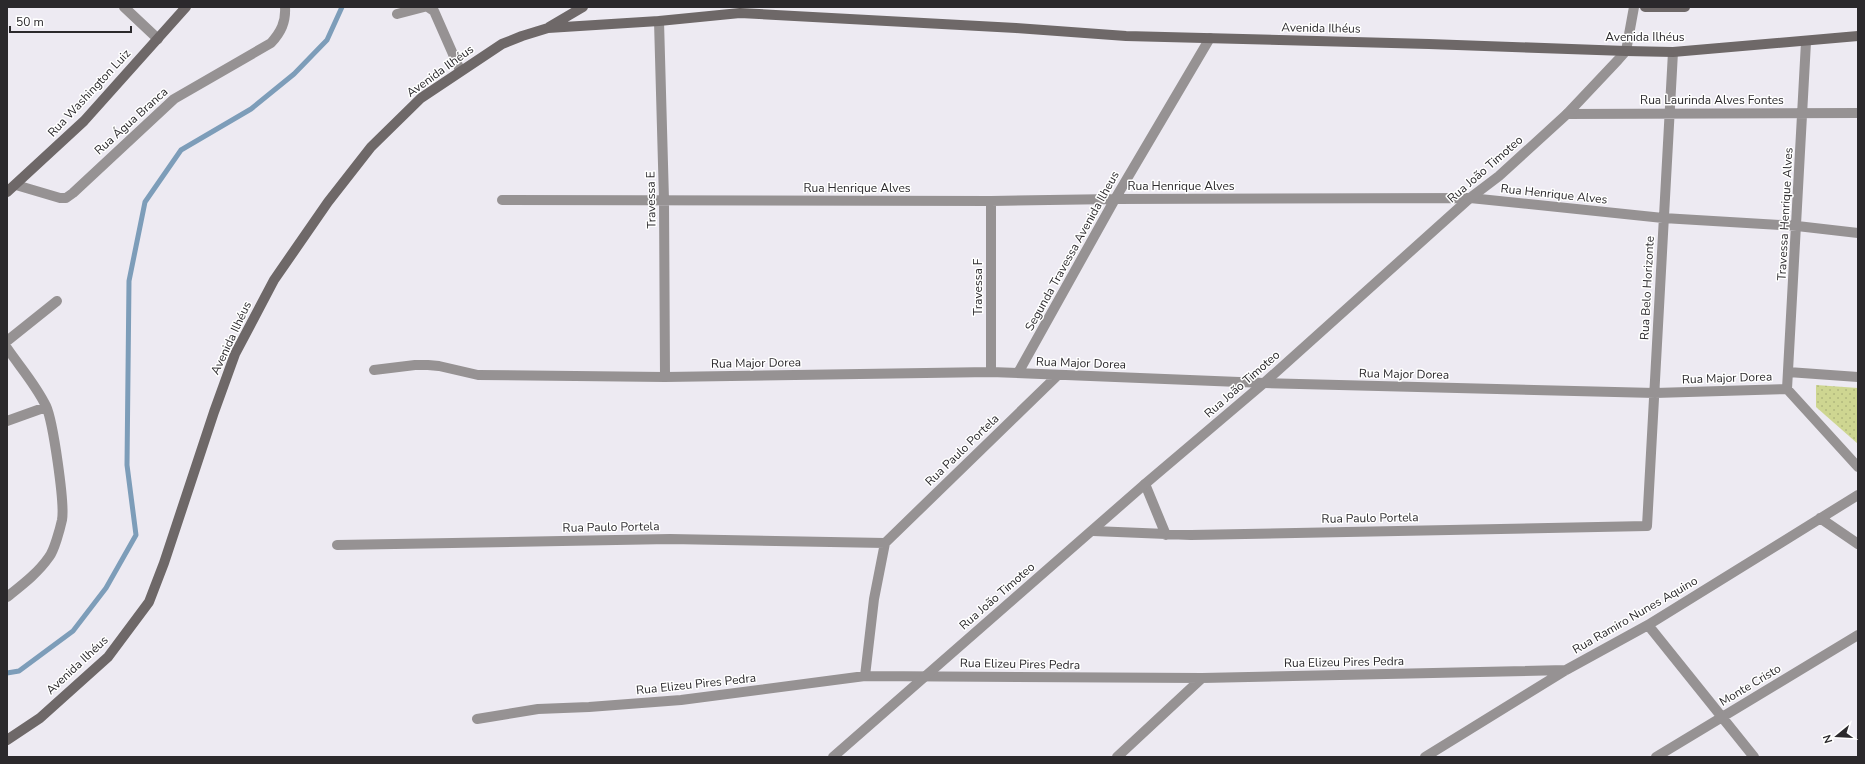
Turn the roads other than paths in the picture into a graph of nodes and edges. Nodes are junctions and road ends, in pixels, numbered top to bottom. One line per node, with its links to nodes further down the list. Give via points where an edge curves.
1 (124, 7): 17 (street)
2 (186, 7): 17 (main road, Rua Washington Luiz)
3 (285, 7): 26 (street, Rua Água Branca, via 285,21 271,43 174,99 66,198)
4 (424, 7): 12 (street)
5 (428, 7): 21 (street, via 434,11)
6 (583, 7): 14 (main road, Avenida Ilhéus)
7 (1634, 7): 19 (street)
8 (1645, 7): 9 (main road)
9 (1681, 7): 10 (main road)
10 (1685, 7)
11 (781, 11): 13 (main road, Avenida Ilhéus); 16 (main road, Avenida Ilhéus, via 1126,36)
12 (397, 14)
13 (659, 22): 14 (main road, Avenida Ilhéus); 31 (street, Travessa E)
14 (548, 28): 21 (main road, Avenida Ilhéus, via 502,44)
15 (1858, 36): 18 (main road, Avenida Ilhéus)
16 (1210, 38): 19 (main road, Avenida Ilhéus); 29 (street, Segunda Travessa Avenida Ilheus)
17 (158, 39): 26 (main road, Rua Washington Luiz, via 84,122)
18 (1806, 42): 20 (main road, Avenida Ilhéus); 22 (street, Travessa Henrique Alves)
19 (1626, 51): 20 (main road, Avenida Ilhéus); 24 (street, Rua João Timoteo)
20 (1673, 52): 25 (street, Rua Belo Horizonte)
21 (460, 70): 70 (main road, Avenida Ilhéus, via 422,98 371,147 328,202 274,280 235,354 149,602 108,657 40,718)
22 (1803, 113): 23 (street, Rua Laurinda Alves Fontes); 25 (street, Rua Laurinda Alves Fontes); 34 (street, Travessa Henrique Alves)
23 (1858, 113)
24 (1567, 114): 25 (street, Rua Laurinda Alves Fontes); 28 (street, Rua João Timoteo, via 1499,176)
25 (1670, 114): 33 (street, Rua Belo Horizonte)
26 (16, 185): 27 (main road, Rua Washington Luiz)
27 (7, 192)
28 (1470, 198): 29 (street, Rua Henrique Alves); 33 (street, Rua Henrique Alves); 46 (street, Rua João Timoteo)
29 (1115, 199): 32 (street, Rua Henrique Alves); 42 (street, Segunda Travessa Avenida Ilheus)
30 (502, 200): 31 (street, Rua Henrique Alves)
31 (664, 200): 32 (street, Rua Henrique Alves); 44 (street, Travessa E)
32 (991, 201): 40 (street, Travessa F)
33 (1663, 218): 34 (street, Rua Henrique Alves); 48 (street, Rua Belo Horizonte)
34 (1797, 226): 35 (street, Rua Henrique Alves); 41 (street, Travessa Henrique Alves)
35 (1858, 233)
36 (57, 301): 37 (street)
37 (7, 341)
38 (7, 348): 49 (street)
39 (374, 370): 44 (street, Rua Major Dorea, via 428,365 478,375)
40 (991, 372): 42 (street, Rua Major Dorea); 44 (street, Rua Major Dorea)
41 (1788, 372): 45 (street); 47 (street, Travessa Henrique Alves)
42 (1018, 373): 43 (street, Rua Major Dorea)
43 (1057, 376): 46 (street, Rua Major Dorea); 58 (street, Rua Paulo Portela)
44 (665, 377)
45 (1858, 377)
46 (1264, 383): 48 (street, Rua Major Dorea); 52 (street, Rua João Timoteo)
47 (1787, 389): 48 (street, Rua Major Dorea); 51 (street)
48 (1655, 393): 55 (street, Rua Belo Horizonte)
49 (46, 407): 50 (street); 61 (street, via 61,489 62,519 50,556 25,583)
50 (7, 421)
51 (1858, 467)
52 (1146, 484): 56 (street, Rua João Timoteo); 57 (street)
53 (1858, 495): 54 (street, Rua Ramiro Nunes Aquino)
54 (1820, 518): 60 (street); 62 (street, Rua Ramiro Nunes Aquino)
55 (1647, 526): 57 (street, Rua Paulo Portela)
56 (1094, 531): 57 (street, Rua Paulo Portela); 66 (street, Rua João Timoteo)
57 (1166, 534)
58 (885, 543): 59 (street, Rua Paulo Portela, via 670,539); 65 (street, via 874,599)
59 (337, 544)
60 (1858, 544)
61 (7, 597)
62 (1648, 625): 64 (street, Rua Ramiro Nunes Aquino); 68 (street)
63 (1858, 635): 68 (street, Monte Cristo)
64 (1566, 670): 67 (street, Rua Elizeu Pires Pedra); 73 (street, Rua Ramiro Nunes Aquino)
65 (865, 676): 66 (street, Rua Elizeu Pires Pedra); 69 (street, Rua Elizeu Pires Pedra, via 681,700 538,709)
66 (925, 676): 67 (street, Rua Elizeu Pires Pedra); 71 (street, Rua João Timoteo)
67 (1202, 678): 72 (street)
68 (1722, 717): 74 (street, Monte Cristo); 75 (street)
69 (477, 719)
70 (7, 740)
71 (833, 757)
72 (1117, 757)
73 (1425, 757)
74 (1656, 757)
75 (1754, 757)

